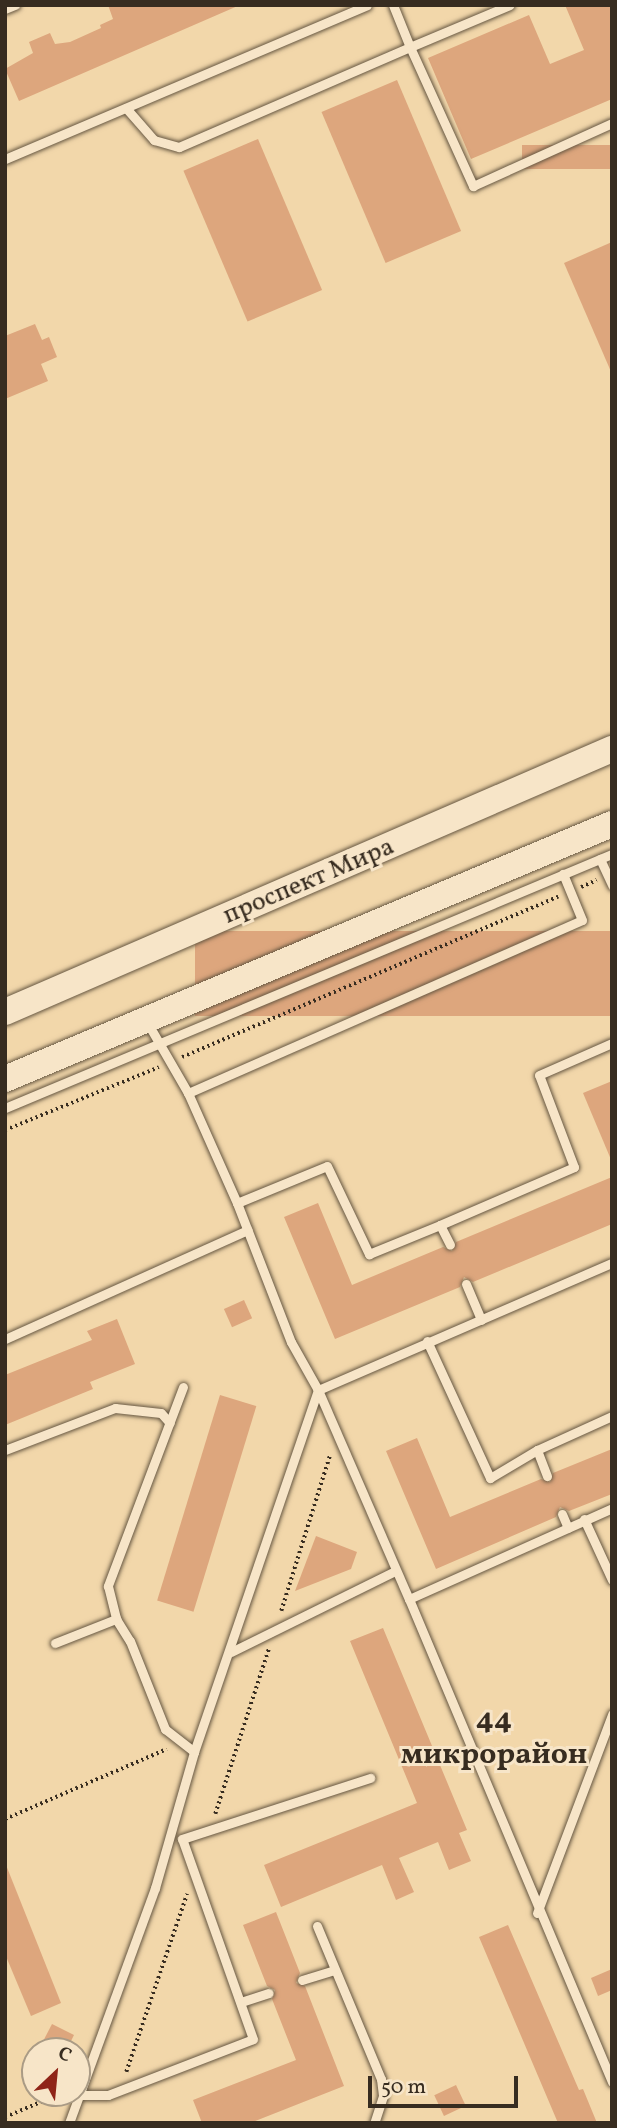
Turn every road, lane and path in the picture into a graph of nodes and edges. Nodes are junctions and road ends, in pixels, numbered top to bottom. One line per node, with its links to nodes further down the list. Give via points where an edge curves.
1 (15, 5): 5 (lane)
2 (367, 5): 6 (lane)
3 (393, 5): 7 (lane)
4 (510, 5): 7 (lane)
5 (5, 9)
6 (350, 9): 8 (lane)
7 (410, 47): 8 (lane, via 180,147 154,140); 9 (lane, via 473,186)
8 (126, 108): 10 (lane)
9 (612, 124)
10 (5, 159)
11 (612, 749): 18 (street, проспект Мира)
12 (612, 824): 19 (street)
13 (612, 854): 14 (lane)
14 (600, 859): 15 (lane); 16 (lane)
15 (563, 874): 17 (lane); 20 (lane)
16 (610, 881): 17 (path)
17 (569, 892): 22 (path); 24 (lane, via 582,920)
18 (5, 1012)
19 (146, 1020): 20 (lane); 23 (street)
20 (162, 1043): 22 (lane); 25 (lane)
21 (612, 1043): 28 (lane, via 540,1074 574,1167)
22 (171, 1062): 24 (lane); 26 (path)
23 (5, 1079)
24 (188, 1093): 27 (lane)
25 (5, 1108)
26 (5, 1130)
27 (237, 1203): 28 (lane, via 327,1166 369,1254); 29 (lane)
28 (440, 1225): 30 (lane)
29 (248, 1230): 34 (lane); 37 (lane, via 291,1342)
30 (450, 1245)
31 (612, 1263): 33 (lane)
32 (466, 1284): 33 (lane)
33 (481, 1320): 35 (lane)
34 (5, 1339)
35 (427, 1341): 37 (lane); 42 (lane, via 490,1478)
36 (183, 1387): 39 (lane)
37 (318, 1390): 40 (lane); 54 (lane)
38 (612, 1416): 42 (lane)
39 (170, 1423): 41 (lane, via 161,1413 115,1408); 51 (lane, via 108,1586)
40 (337, 1434): 48 (lane); 52 (path)
41 (5, 1450)
42 (537, 1450): 43 (lane)
43 (547, 1476)
44 (612, 1508): 46 (lane)
45 (562, 1514): 47 (lane)
46 (584, 1519): 47 (lane); 49 (lane)
47 (568, 1528): 50 (lane)
48 (395, 1571): 50 (lane); 52 (lane)
49 (612, 1580)
50 (409, 1599): 64 (lane)
51 (116, 1619): 53 (lane); 56 (lane, via 130,1641 164,1729)
52 (275, 1631): 54 (lane); 60 (path)
53 (55, 1643)
54 (231, 1653): 57 (lane)
55 (612, 1714): 64 (lane)
56 (178, 1742): 57 (lane); 59 (path)
57 (194, 1752): 61 (lane)
58 (370, 1778): 60 (lane)
59 (5, 1819)
60 (209, 1830): 62 (lane)
61 (171, 1839): 62 (lane); 70 (lane)
62 (182, 1839): 63 (lane)
63 (194, 1873): 69 (lane); 72 (path)
64 (537, 1913): 71 (lane)
65 (317, 1926): 66 (lane)
66 (334, 1970): 67 (lane); 78 (lane, via 381,2080 383,2096)
67 (302, 1980)
68 (269, 1993): 69 (lane)
69 (241, 2002): 72 (lane, via 253,2039)
70 (91, 2069)
71 (612, 2082)
72 (120, 2090): 73 (lane)
73 (91, 2094)
74 (29, 2107): 76 (path)
75 (76, 2107): 77 (lane)
76 (5, 2117)
77 (69, 2123)
78 (374, 2123)

